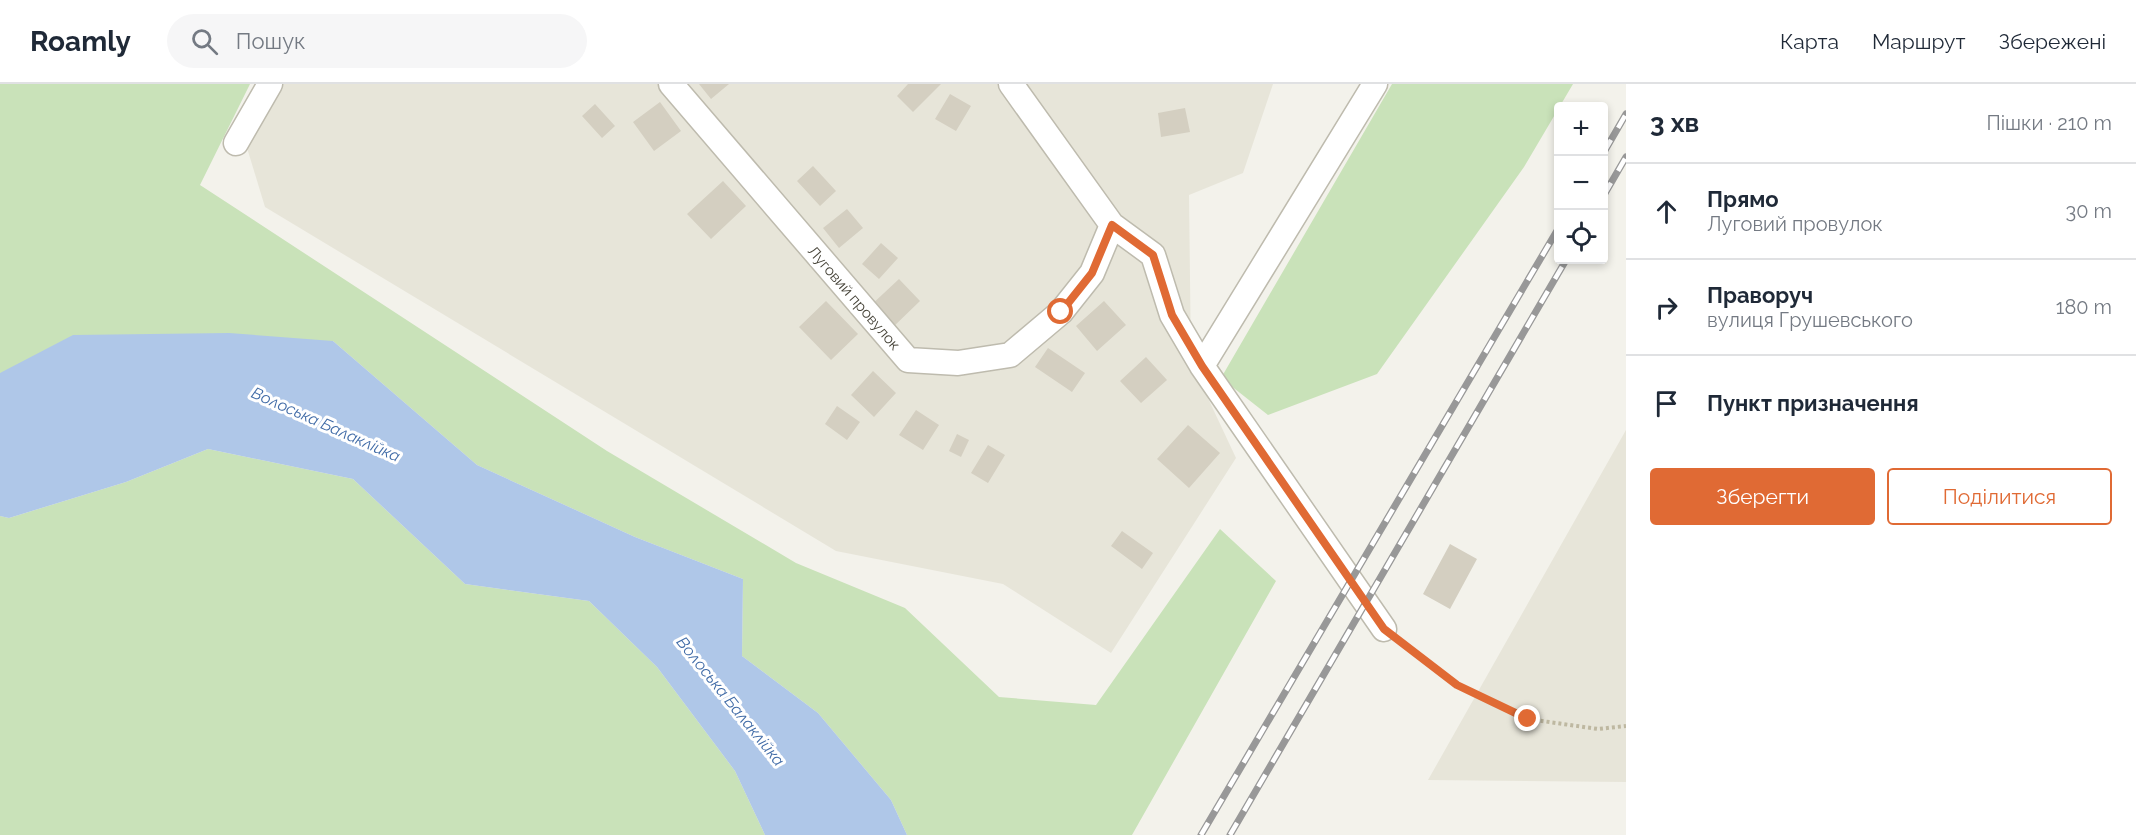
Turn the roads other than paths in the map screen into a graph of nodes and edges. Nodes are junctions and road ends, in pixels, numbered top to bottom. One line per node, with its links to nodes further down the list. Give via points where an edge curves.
1 (270, 84): 6 (street)
2 (671, 84): 7 (street, Луговий провулок, via 908,360 958,363 1010,356 1061,312 1092,273)
3 (1011, 84): 5 (street)
4 (1374, 84): 8 (street)
5 (1029, 94): 7 (street)
6 (236, 143)
7 (1112, 225): 8 (street, via 1153,255 1172,315)
8 (1202, 366): 9 (street)
9 (1384, 629)

